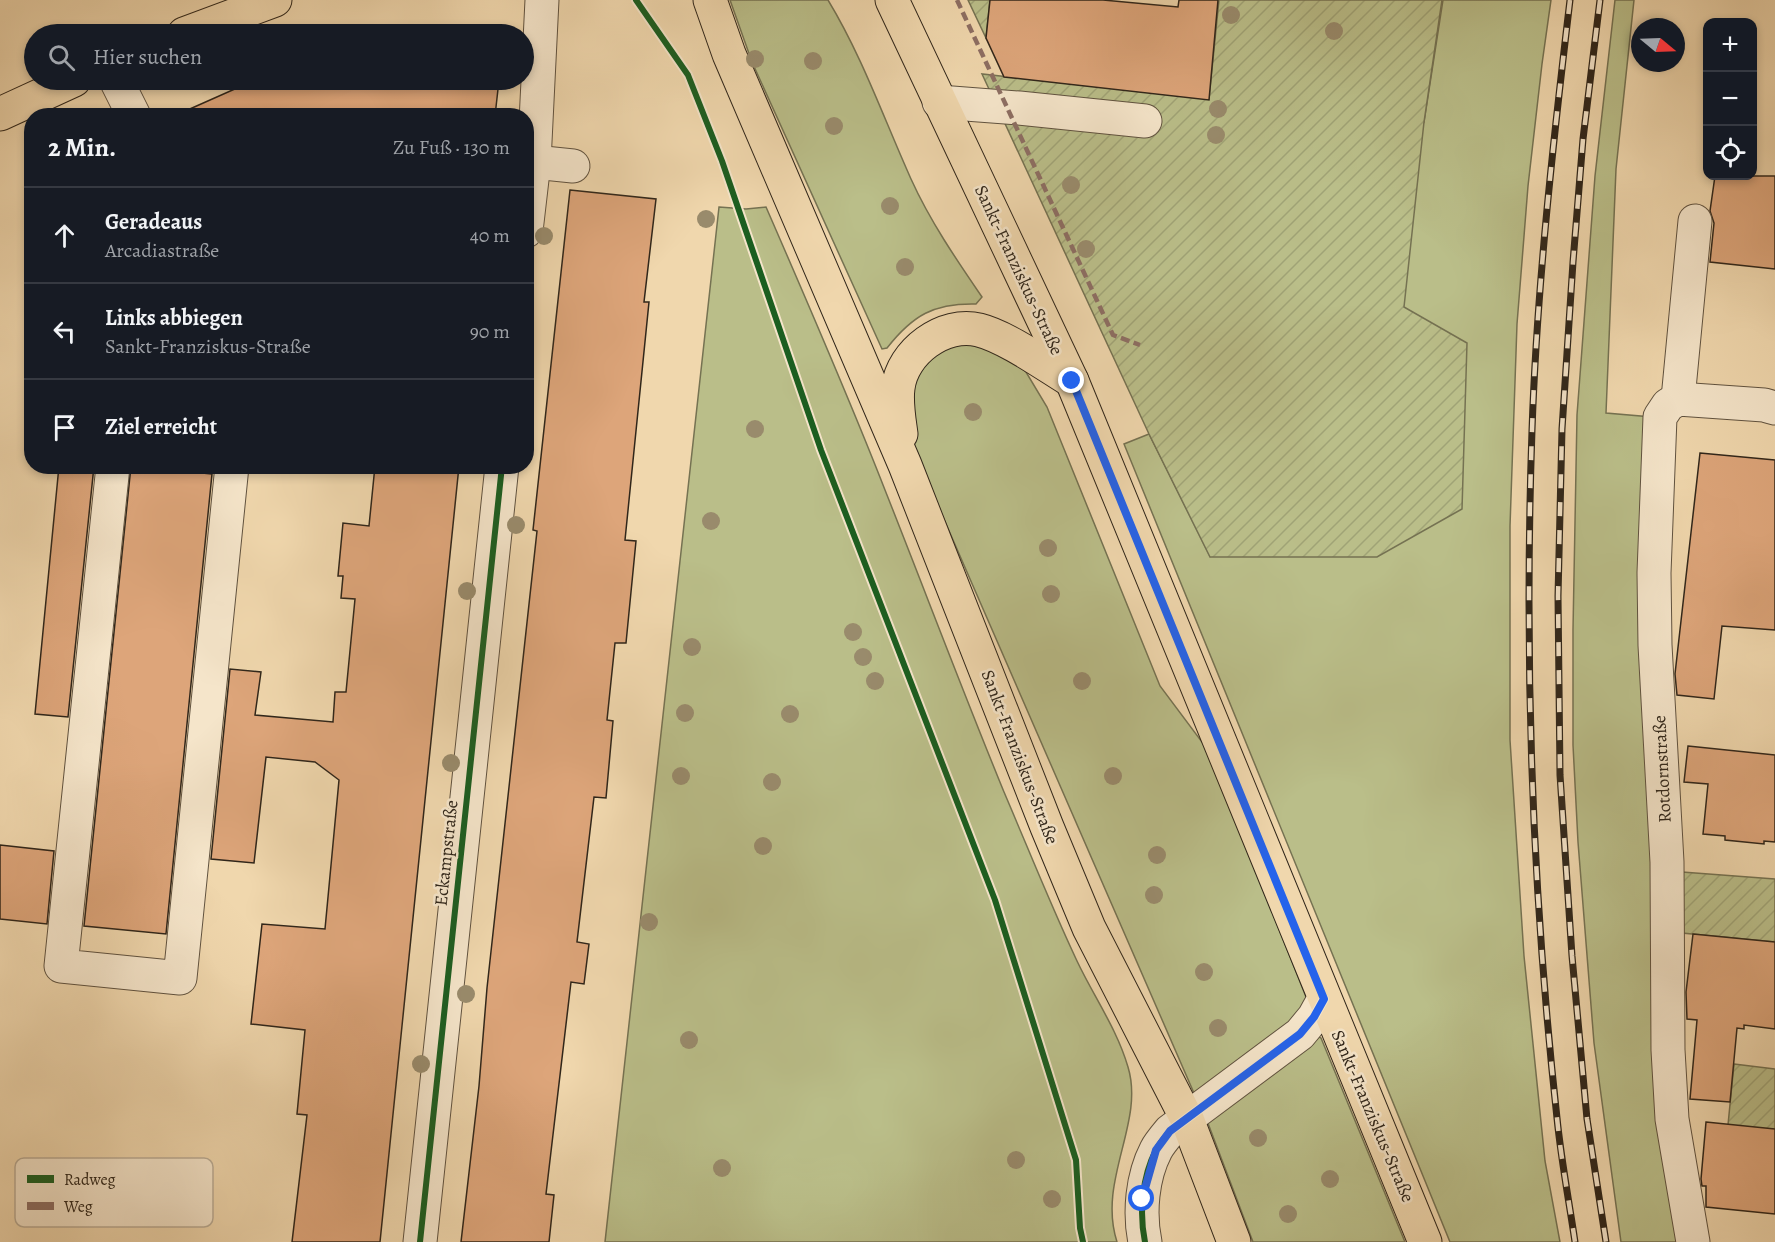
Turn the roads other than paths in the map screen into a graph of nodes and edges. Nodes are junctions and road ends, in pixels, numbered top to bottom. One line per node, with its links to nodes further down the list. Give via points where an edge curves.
1 (275, 0): 5 (main road)
2 (542, 0): 12 (street)
3 (710, 0): 18 (main road, Sankt-Franziskus-Straße, via 729,54)
4 (892, 0): 8 (main road, Sankt-Franziskus-Straße)
5 (211, 24)
6 (52, 90): 10 (main road)
7 (121, 90): 9 (street)
8 (939, 102): 11 (street); 15 (main road, Sankt-Franziskus-Straße)
9 (130, 108)
10 (0, 114)
11 (1145, 121)
12 (534, 162): 13 (street)
13 (573, 166)
14 (1695, 221): 16 (street)
15 (1072, 381): 18 (main road, via 979,330 958,328 939,335 916,351 903,369 898,387); 22 (main road, Sankt-Franziskus-Straße)
16 (1678, 399): 17 (street); 28 (street, Rotdornstraße, via 1660,417 1655,635 1667,862 1672,1119)
17 (1775, 408)
18 (905, 465): 23 (main road, Sankt-Franziskus-Straße, via 1089,928)
19 (112, 474): 20 (street, via 61,966 180,978)
20 (231, 474)
21 (501, 474): 24 (street, Eckampstraße)
22 (1324, 999): 23 (street, via 1300,1034); 27 (main road, Sankt-Franziskus-Straße)
23 (1187, 1119): 25 (street, via 1170,1131 1150,1166 1142,1199); 26 (main road, Sankt-Franziskus-Straße)
24 (420, 1242)
25 (1145, 1242)
26 (1234, 1242)
27 (1425, 1242)
28 (1693, 1242)

